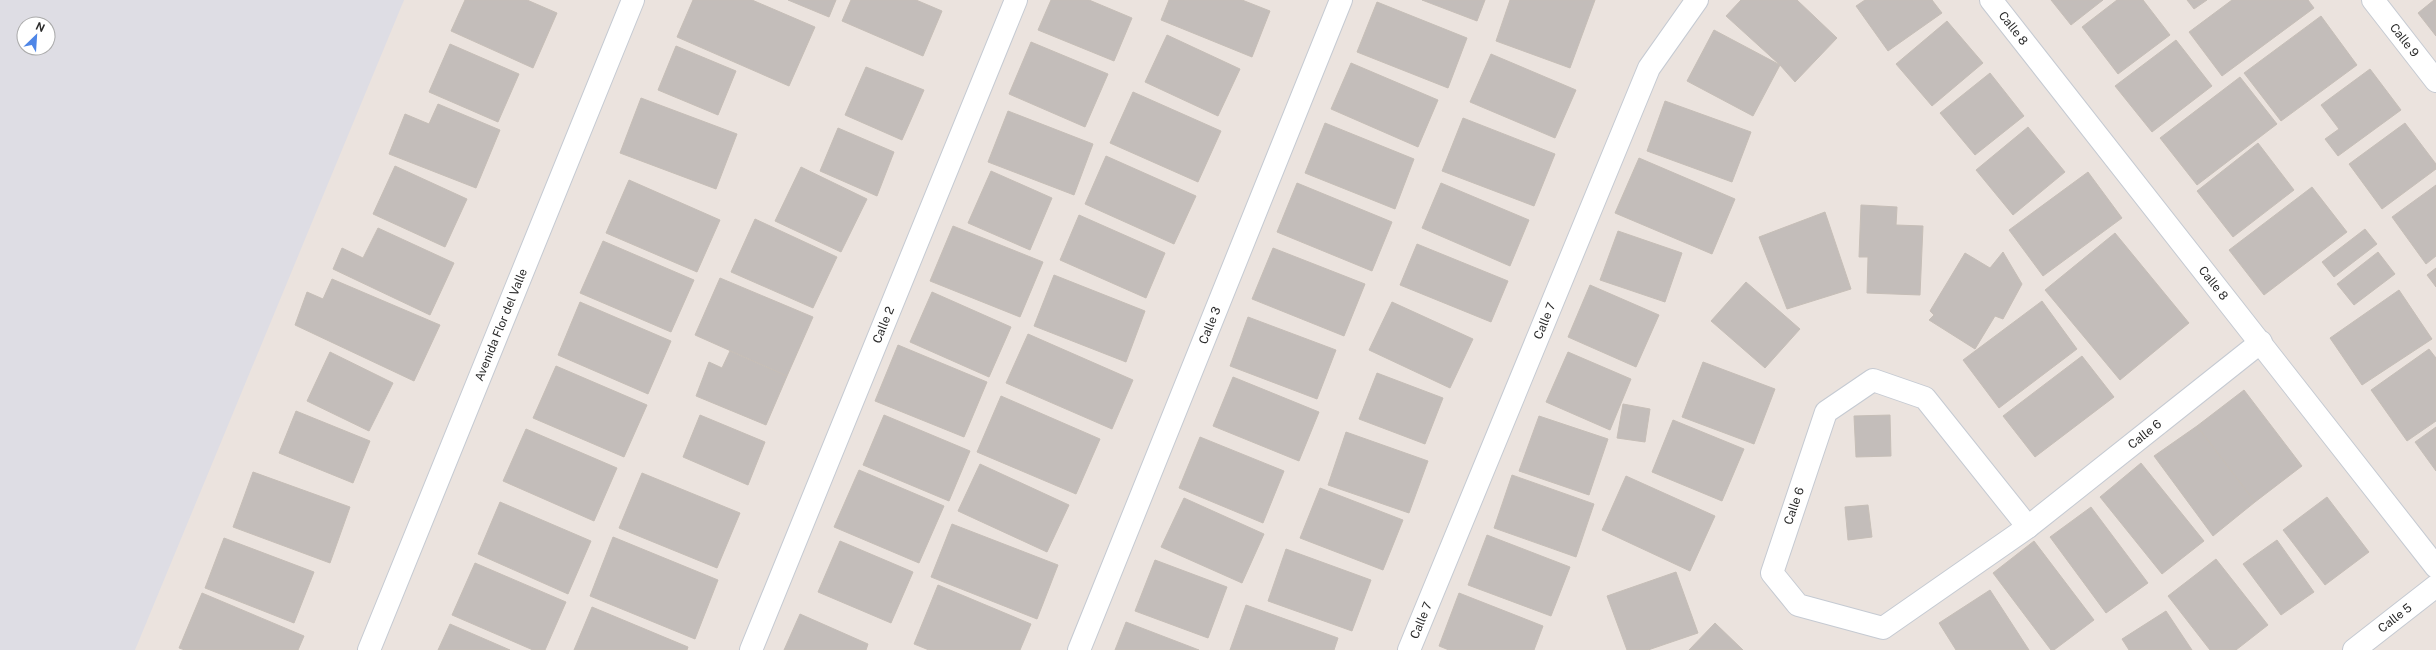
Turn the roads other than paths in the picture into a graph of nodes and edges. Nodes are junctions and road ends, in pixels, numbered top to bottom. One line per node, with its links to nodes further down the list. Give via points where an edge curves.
1 (633, 0): 12 (street, Avenida Flor del Valle)
2 (1016, 0): 13 (street, Calle 2)
3 (1342, 0): 14 (street, Calle 3)
4 (1697, 0): 15 (street, Calle 7, via 1649,68)
5 (1992, 0): 8 (street, Calle 8)
6 (2373, 0): 7 (street, Calle 9)
7 (2436, 81)
8 (2260, 342): 9 (street, Calle 6); 10 (street, Calle 8)
9 (2028, 528): 9 (street, Calle 6, via 1883,628 1798,605 1772,573 1826,412 1873,380 1925,398)
10 (2436, 567)
11 (2436, 586): 16 (street, Calle 5)
12 (368, 650)
13 (751, 650)
14 (1079, 650)
15 (1409, 650)
16 (2354, 650)

